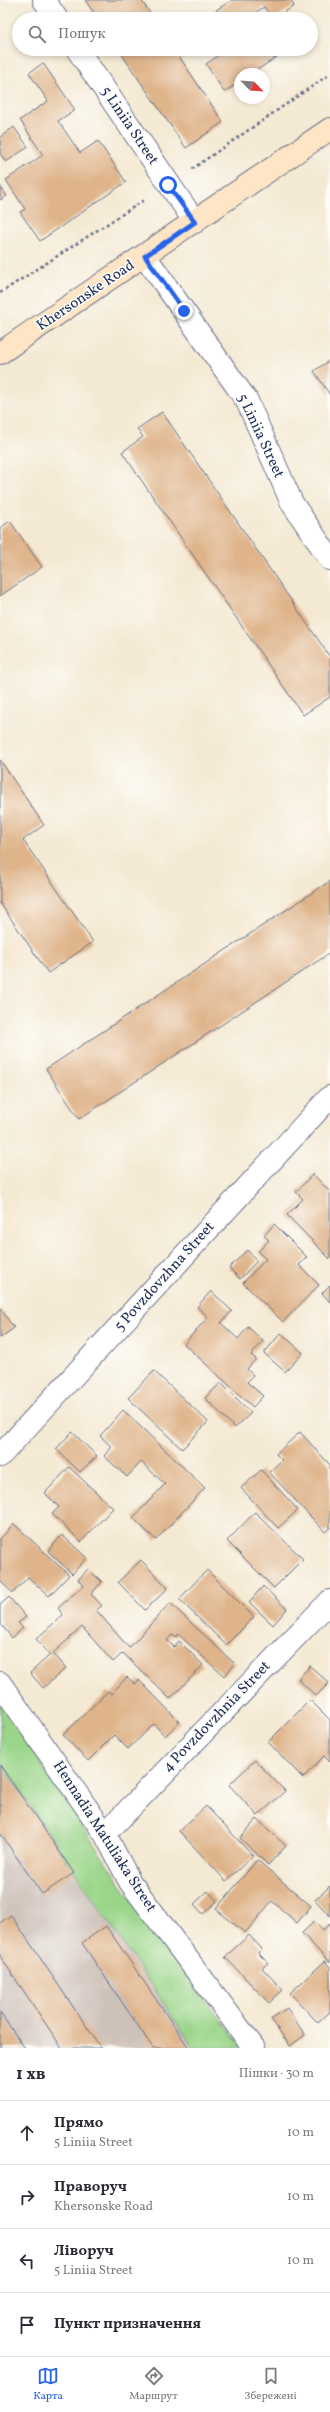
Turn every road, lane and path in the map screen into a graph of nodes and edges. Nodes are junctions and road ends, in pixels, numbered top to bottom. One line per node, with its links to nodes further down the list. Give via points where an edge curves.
1 (44, 0): 2 (street)
2 (52, 12)
3 (82, 56): 5 (street, 5 Liniia Street)
4 (330, 129): 5 (main road, Khersonske Road)
5 (195, 222): 6 (main road, Khersonske Road)
6 (145, 256): 7 (main road, Khersonske Road); 8 (street, 5 Liniia Street, via 246,401 292,503)
7 (0, 353)
8 (330, 559)
9 (330, 1097): 10 (street, 5 Povzdovzhna Street)
10 (0, 1456)
11 (330, 1601): 13 (street, 4 Povzdovzhnia Street)
12 (0, 1682): 13 (street, Hennadia Matuliaka Street)
13 (105, 1834): 14 (street, Hennadia Matuliaka Street, via 130,1882)
14 (254, 2048)

